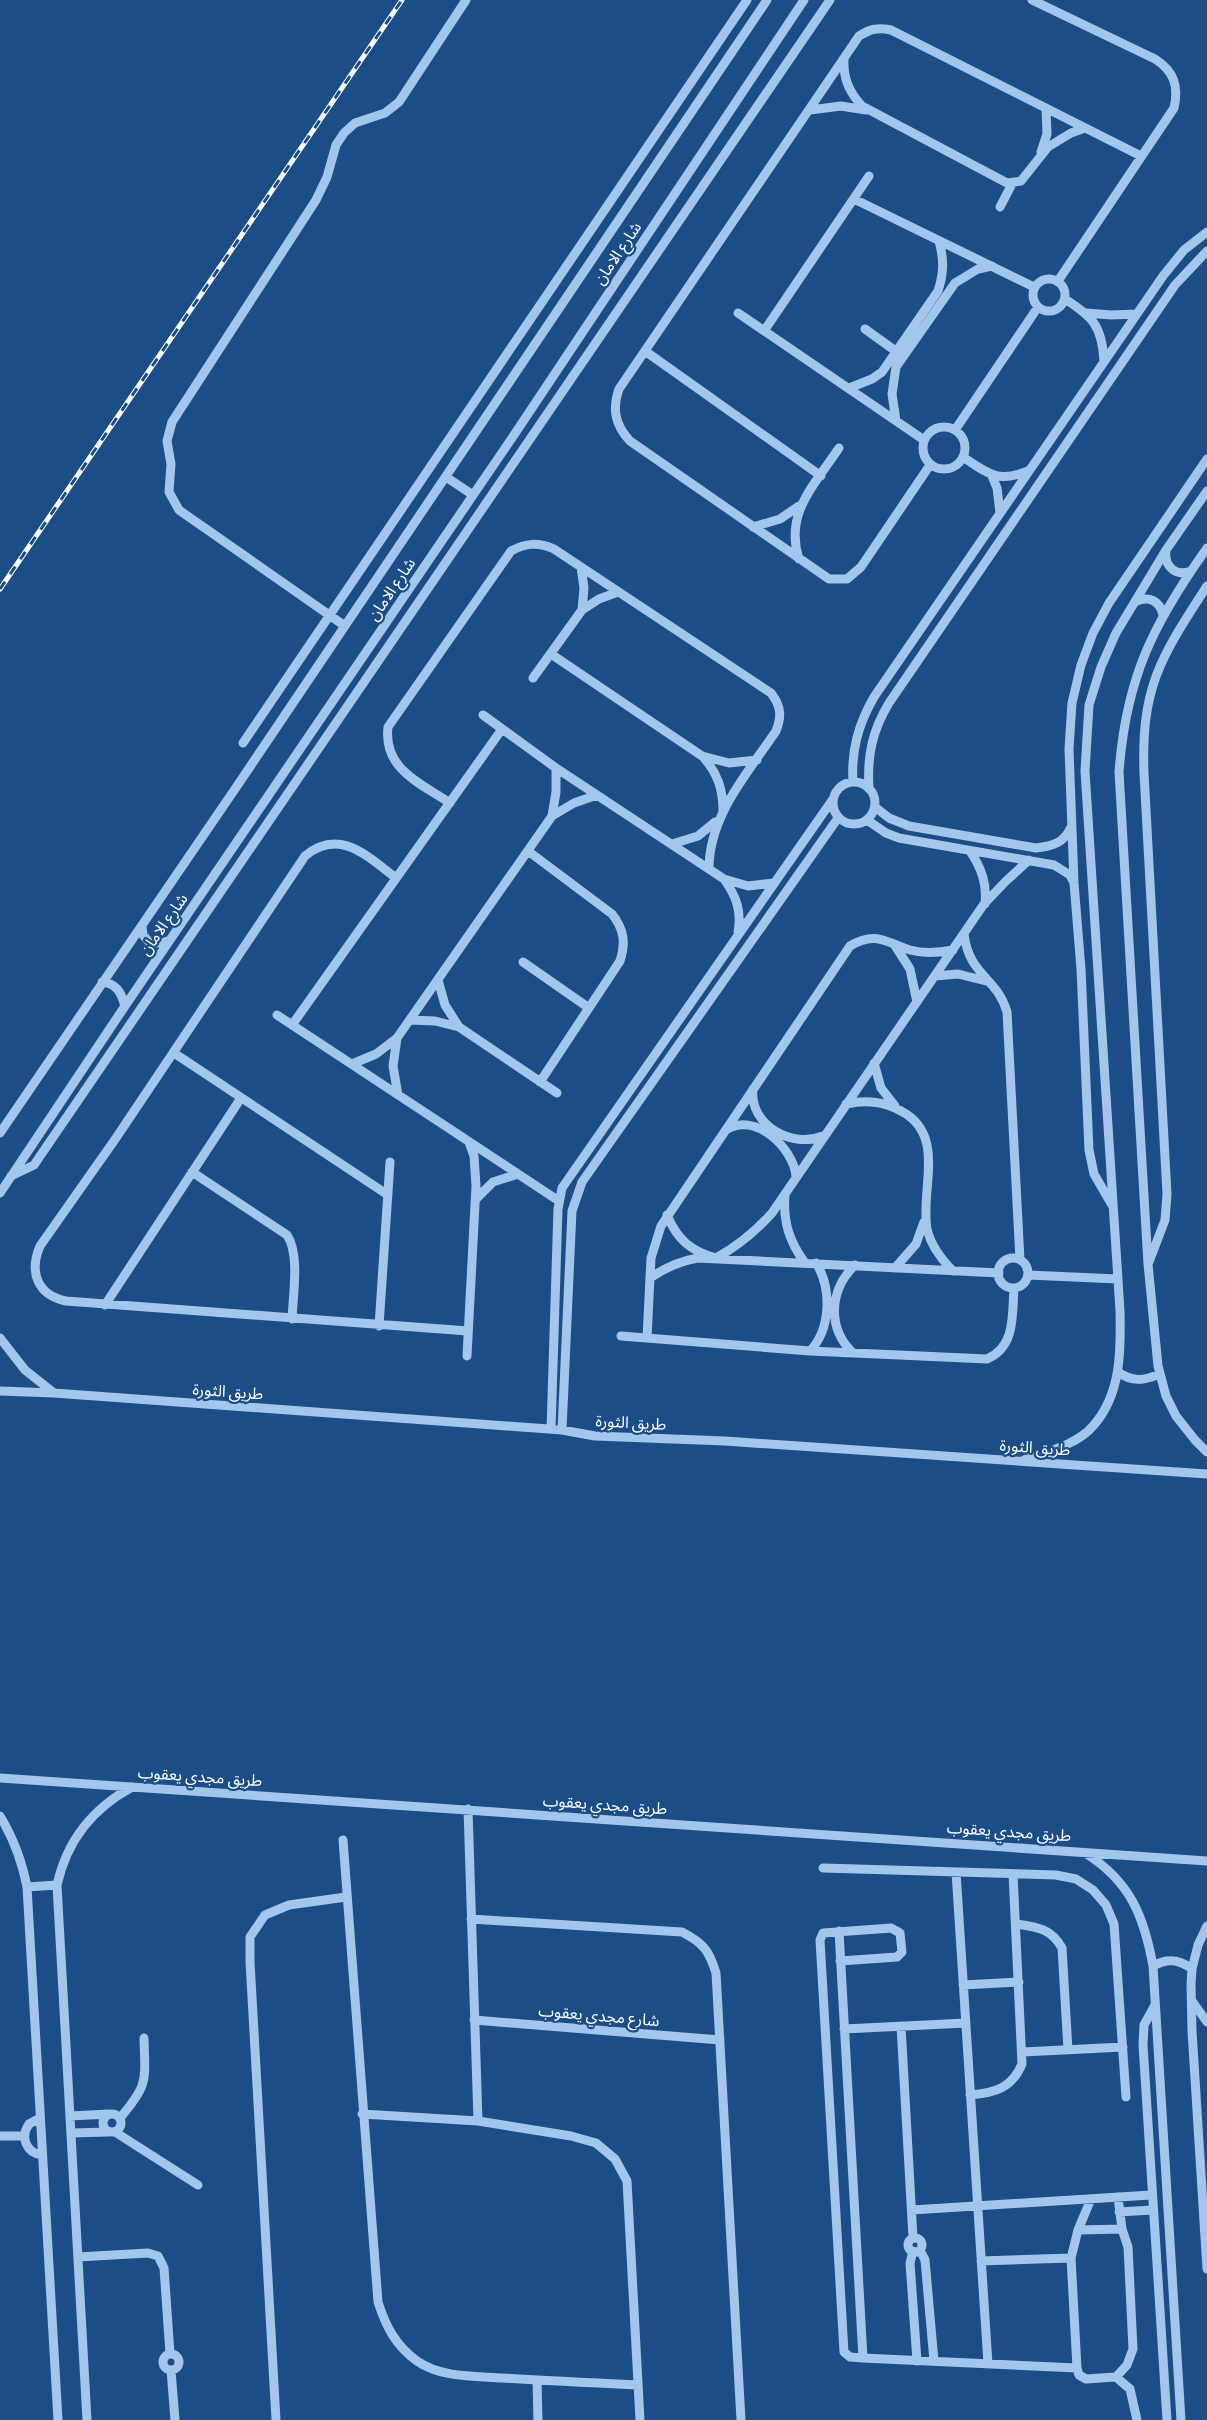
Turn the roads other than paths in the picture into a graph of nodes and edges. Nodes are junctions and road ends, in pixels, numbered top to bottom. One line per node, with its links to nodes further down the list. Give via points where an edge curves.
1 (466, 0): 68 (street, via 399,102 378,117 355,123 339,139 316,200 172,422 168,434 169,492 174,505)
2 (747, 0): 7 (street)
3 (767, 0): 8 (street, شارع الامان)
4 (804, 0): 43 (street, شارع الامان)
5 (830, 0): 45 (street)
6 (1032, 0): 14 (street, via 1155,59 1172,74 1176,91 1174,108)
7 (714, 48): 8 (street); 17 (street)
8 (727, 58): 19 (street, شارع الامان)
9 (844, 59): 10 (street, via 859,36 871,30 884,29); 11 (street); 12 (street, via 849,90)
10 (1046, 108): 13 (street); 15 (street, via 1047,134)
11 (810, 110): 12 (street, via 841,106); 37 (street)
12 (871, 112): 18 (street)
13 (1085, 128): 14 (street); 15 (street, via 1059,139)
14 (1142, 156): 26 (street)
15 (1039, 157): 18 (street, via 1025,178)
16 (869, 176): 20 (street)
17 (623, 183): 19 (street); 33 (street)
18 (1012, 184): 21 (street)
19 (636, 193): 36 (street, شارع الامان)
20 (854, 199): 23 (street); 35 (street)
21 (1000, 207)
22 (1207, 232): 32 (street, via 1184,250)
23 (939, 241): 25 (street); 38 (street, via 942,278 938,291)
24 (1207, 252): 84 (street, via 1175,285 889,703 875,730 869,752)
25 (992, 266): 27 (street); 41 (street, via 972,272 955,283 896,367 892,394)
26 (1058, 281): 27 (street, via 1043,280); 28 (street, via 1064,287)
27 (1034, 287): 29 (street, via 1033,300)
28 (1065, 299): 29 (street, via 1056,310); 30 (street)
29 (1038, 307): 42 (street)
30 (1086, 312): 32 (street, via 1111,316); 39 (street, via 1100,335)
31 (738, 313): 35 (street)
32 (1136, 314): 39 (street)
33 (528, 324): 36 (street); 68 (street)
34 (865, 329): 38 (street)
35 (764, 331): 40 (street)
36 (543, 334): 53 (street, شارع الامان)
37 (645, 351): 51 (street); 58 (street, via 615,400 614,412 622,433)
38 (897, 352): 40 (street, via 882,372)
39 (1104, 361): 50 (street)
40 (849, 388): 41 (street)
41 (896, 421): 44 (street)
42 (954, 430): 44 (street, via 940,427); 47 (street, via 964,442)
43 (514, 435): 45 (street); 55 (street, شارع الامان)
44 (924, 440): 49 (street, via 923,454)
45 (527, 444): 76 (street)
46 (839, 448): 51 (street)
47 (963, 458): 49 (street, via 952,468 937,469); 52 (street)
48 (1207, 459): 82 (street, via 1109,603 1093,633 1072,703)
49 (930, 465): 61 (street, via 855,574 847,579 829,579)
50 (1028, 471): 52 (street, via 1017,476); 57 (street)
51 (821, 476): 56 (street)
52 (992, 476): 57 (street)
53 (446, 477): 55 (street); 70 (street, شارع الامان)
54 (1207, 491): 60 (street)
55 (473, 494): 75 (street, شارع الامان)
56 (802, 503): 58 (street, via 780,519); 61 (street, via 794,531)
57 (1000, 513): 83 (street, via 865,713 853,754)
58 (753, 527): 61 (street)
59 (1207, 548): 63 (street)
60 (1166, 550): 63 (street, via 1165,557 1172,569 1178,573); 66 (street)
61 (800, 559)
62 (581, 567): 65 (street); 67 (street, via 584,588); 87 (street, via 543,544 521,545 510,551 388,727 388,748 393,761 402,771)
63 (1191, 570): 69 (street)
64 (1207, 586): 156 (street, via 1162,657 1145,717 1144,773 1167,1207 1161,1234)
65 (618, 592): 67 (street); 79 (street, via 771,693 781,711 780,722)
66 (1135, 602): 69 (street, via 1154,600); 81 (street, via 1116,633 1089,705)
67 (582, 610): 71 (street)
68 (330, 615): 70 (street); 77 (street)
69 (1164, 615): 156 (street, via 1142,658 1130,695 1122,733 1119,772)
70 (345, 626): 104 (street, شارع الامان)
71 (551, 654): 72 (street); 78 (street)
72 (533, 678)
73 (483, 715): 74 (street)
74 (502, 729): 80 (street); 87 (street)
75 (314, 730): 76 (street); 107 (street, شارع الامان)
76 (325, 739): 142 (street, via 34,1164)
77 (243, 742)
78 (702, 756): 79 (street, via 729,763); 89 (street, via 719,781 723,796)
79 (757, 760): 89 (street)
80 (556, 768): 85 (street); 90 (street)
81 (1085, 771): 82 (street); 111 (street)
82 (1070, 772): 93 (street)
83 (853, 782): 84 (street); 86 (street, via 840,787)
84 (869, 789): 88 (street)
85 (597, 795): 90 (street); 94 (street)
86 (833, 799): 91 (street); 101 (street)
87 (450, 802): 99 (street)
88 (875, 807): 92 (street); 93 (street, via 889,818 909,826 1036,848 1052,847 1067,837)
89 (721, 815): 94 (street, via 698,836); 98 (street, via 711,843)
90 (552, 816): 95 (street)
91 (838, 818): 92 (street, via 852,825); 180 (street, via 577,1191 572,1211)
92 (867, 820): 96 (street, via 899,838)
93 (1072, 827): 102 (street)
94 (672, 844): 98 (street)
95 (528, 851): 114 (street); 119 (street, via 612,914 622,931 624,941 620,961)
96 (970, 851): 97 (street); 103 (street, via 984,877)
97 (1029, 860): 102 (street, via 1054,865 1070,875); 103 (street)
98 (709, 869): 100 (street)
99 (396, 878): 122 (street); 125 (street, via 350,846 323,845 313,849 298,866)
100 (724, 879): 101 (street, via 748,886); 106 (street, via 738,906)
101 (774, 883): 106 (street)
102 (1074, 883): 112 (street)
103 (984, 904): 105 (street)
104 (142, 926): 107 (street, via 143,935 150,943); 115 (street, شارع الامان)
105 (964, 934): 109 (street); 116 (street, via 974,967)
106 (737, 936): 148 (street, via 569,1176)
107 (170, 940): 118 (street, شارع الامان)
108 (892, 942): 109 (street, via 922,952); 117 (street, via 910,969); 129 (street, via 875,938 850,946)
109 (953, 950): 113 (street)
110 (523, 962): 119 (street)
111 (1098, 967): 112 (street); 149 (street)
112 (1081, 969): 149 (street, via 1090,1156 1099,1185)
113 (935, 976): 116 (street, via 969,975); 117 (street)
114 (438, 980): 121 (street); 123 (street, via 445,1005)
115 (102, 982): 118 (street, via 116,986); 136 (street, شارع الامان)
116 (990, 983): 153 (street, via 1007,1012)
117 (917, 1002): 126 (street)
118 (125, 1006): 142 (street, شارع الامان)
119 (589, 1008): 128 (street)
120 (277, 1015): 122 (street)
121 (410, 1020): 123 (street, via 435,1021); 124 (street)
122 (292, 1025): 127 (street)
123 (459, 1027): 128 (street)
124 (398, 1038): 127 (street, via 376,1054); 131 (street, via 393,1066)
125 (174, 1053): 132 (street); 165 (street, via 36,1256 36,1277 49,1295 66,1302)
126 (874, 1063): 133 (street); 134 (street, via 881,1088)
127 (352, 1064): 131 (street)
128 (540, 1082): 130 (street)
129 (754, 1087): 135 (street); 137 (street, via 752,1096 757,1113 788,1139 806,1142)
130 (556, 1093)
131 (398, 1095): 138 (street)
132 (241, 1098): 140 (street); 146 (street)
133 (846, 1104): 134 (street, via 872,1101); 137 (street)
134 (897, 1108): 150 (street, via 919,1124 926,1136 929,1149)
135 (726, 1130): 143 (street, via 740,1123 756,1127 789,1152); 151 (street)
136 (0, 1133)
137 (824, 1136): 143 (street)
138 (469, 1142): 141 (street); 147 (street, via 476,1171)
139 (390, 1162): 146 (street)
140 (192, 1172): 165 (street); 166 (street, via 286,1234 294,1251)
141 (518, 1174): 147 (street, via 492,1182); 148 (street)
142 (11, 1176): 145 (street, شارع الامان)
143 (796, 1176): 144 (street)
144 (785, 1192): 152 (street, via 756,1231); 154 (street, via 786,1230)
145 (0, 1193)
146 (388, 1195): 167 (street)
147 (474, 1201): 168 (street)
148 (558, 1201): 179 (street)
149 (1113, 1206): 163 (street)
150 (926, 1214): 158 (street, via 916,1244); 159 (street, via 933,1246)
151 (667, 1215): 152 (street, via 685,1244 699,1254); 162 (street, via 655,1238)
152 (716, 1258): 154 (street); 162 (street, via 681,1261)
153 (1020, 1260): 160 (street, via 1007,1260); 161 (street)
154 (805, 1263): 155 (street)
155 (816, 1263): 157 (street); 172 (street, via 826,1285 825,1323 820,1338)
156 (1148, 1264): 176 (street)
157 (855, 1265): 158 (street); 173 (street, via 843,1278 836,1293 834,1322)
158 (895, 1268): 159 (street)
159 (953, 1271): 160 (street)
160 (998, 1273): 164 (street, via 1002,1282)
161 (1028, 1275): 163 (street); 164 (street, via 1023,1284)
162 (650, 1278): 171 (street)
163 (1118, 1279): 175 (street)
164 (1014, 1288): 173 (street, via 1009,1338 1001,1351 987,1359)
165 (105, 1305): 166 (street)
166 (292, 1319): 167 (street)
167 (379, 1326): 168 (street)
168 (468, 1331): 174 (street)
169 (621, 1336): 171 (street)
170 (0, 1338): 178 (street, via 25,1370)
171 (647, 1338): 172 (street)
172 (810, 1351): 173 (street)
173 (852, 1353)
174 (467, 1356)
175 (1118, 1372): 176 (street, via 1133,1380); 182 (street, via 1109,1401 1093,1426 1073,1440)
176 (1159, 1374): 181 (street, via 1176,1416)
177 (0, 1391): 178 (street, طريق الثورة)
178 (54, 1393): 179 (street, طريق الثورة)
179 (551, 1429): 180 (street, طريق الثورة)
180 (562, 1430): 182 (street, طريق الثورة, via 595,1436 725,1441)
181 (1207, 1452)
182 (1020, 1461): 183 (street, طريق الثورة)
183 (1207, 1474)
184 (0, 1778): 185 (street, طريق مجدي يعقوب)
185 (132, 1786): 186 (street, طريق مجدي يعقوب); 194 (street, via 102,1806 82,1827 61,1866)
186 (468, 1809): 189 (street, طريق مجدي يعقوب); 197 (street)
187 (0, 1816): 195 (street, via 22,1860)
188 (342, 1840): 196 (street)
189 (1084, 1851): 190 (street, طريق مجدي يعقوب); 202 (street, via 1120,1880 1131,1896 1142,1920)
190 (1207, 1860)
191 (822, 1868): 192 (street)
192 (956, 1872): 193 (street); 205 (street)
193 (1013, 1874): 198 (street); 215 (street, via 1076,1879 1093,1890 1106,1905 1116,1934)
194 (57, 1885): 195 (street); 222 (street)
195 (27, 1888): 223 (street)
196 (346, 1897): 221 (street); 259 (street, via 289,1905 265,1915 250,1936)
197 (471, 1919): 208 (street); 214 (street, via 682,1932 699,1941 711,1955 716,1973)
198 (1016, 1924): 204 (street); 216 (street, via 1047,1930 1062,1948)
199 (1207, 1926): 203 (street)
200 (839, 1931): 201 (street); 201 (street, via 894,1928 900,1933 902,1952 894,1958); 248 (street, via 826,1932 821,1936 820,1957 843,2349 848,2356)
201 (840, 1961): 212 (street)
202 (1153, 1966): 203 (street, via 1173,1960); 207 (street)
203 (1192, 1969): 206 (street)
204 (1019, 1982): 205 (street); 217 (street)
205 (963, 1985): 210 (street)
206 (1192, 2001): 209 (street); 245 (street)
207 (1155, 2005): 232 (street, via 1144,2024 1143,2035); 246 (street)
208 (474, 2020): 214 (street, شارع مجدي يعقوب); 225 (street)
209 (1207, 2022)
210 (966, 2023): 211 (street); 218 (street)
211 (901, 2026): 212 (street); 236 (street)
212 (844, 2029): 248 (street)
213 (144, 2038): 224 (street, via 144,2083 137,2098)
214 (720, 2040): 262 (street)
215 (1123, 2047): 216 (street); 219 (street)
216 (1068, 2050): 217 (street)
217 (1023, 2052): 218 (street, via 1020,2069 1010,2084 1000,2090)
218 (970, 2095): 235 (street)
219 (1126, 2097)
220 (109, 2114): 222 (street); 224 (street); 226 (street, via 103,2123)
221 (362, 2114): 225 (street); 254 (street, via 378,2302 386,2326 400,2346 418,2362 441,2372)
222 (70, 2116): 227 (street)
223 (40, 2118): 229 (street, via 29,2124); 230 (street)
224 (120, 2118): 226 (street, via 120,2128)
225 (478, 2121): 255 (street, via 571,2136 596,2143 615,2159 627,2181)
226 (112, 2132): 227 (street); 231 (street)
227 (71, 2133): 242 (street)
228 (0, 2136): 229 (street)
229 (24, 2136): 230 (street, via 28,2148)
230 (42, 2154): 256 (street)
231 (198, 2185)
232 (1151, 2195): 233 (street); 237 (street)
233 (1118, 2197): 234 (street); 238 (street)
234 (1091, 2199): 235 (street); 240 (street)
235 (978, 2206): 236 (street); 244 (street)
236 (912, 2210): 241 (street, via 913,2238 909,2246)
237 (1152, 2210): 238 (street); 247 (street)
238 (1119, 2212): 239 (street)
239 (1122, 2229): 240 (street); 253 (street, via 1128,2247 1133,2349 1127,2364)
240 (1078, 2230): 243 (street)
241 (916, 2250): 249 (street, via 910,2263); 250 (street, via 925,2260)
242 (78, 2257): 257 (street); 258 (street, via 148,2253 158,2256 164,2268 170,2354 178,2362 178,2366 171,2370)
243 (1071, 2258): 244 (street); 252 (street)
244 (981, 2262): 251 (street)
245 (1207, 2269)
246 (1173, 2302): 247 (street); 265 (street)
247 (1159, 2304): 264 (street)
248 (863, 2358): 249 (street)
249 (918, 2361): 250 (street)
250 (934, 2362): 251 (street)
251 (988, 2364): 252 (street)
252 (1077, 2368): 253 (street, via 1086,2379)
253 (1116, 2377): 263 (street, via 1130,2389)
254 (537, 2380): 255 (street); 260 (street)
255 (638, 2385): 261 (street)
256 (58, 2420)
257 (87, 2420)
258 (175, 2420)
259 (276, 2420)
260 (538, 2420)
261 (640, 2420)
262 (741, 2420)
263 (1137, 2420)
264 (1167, 2420)
265 (1181, 2420)

